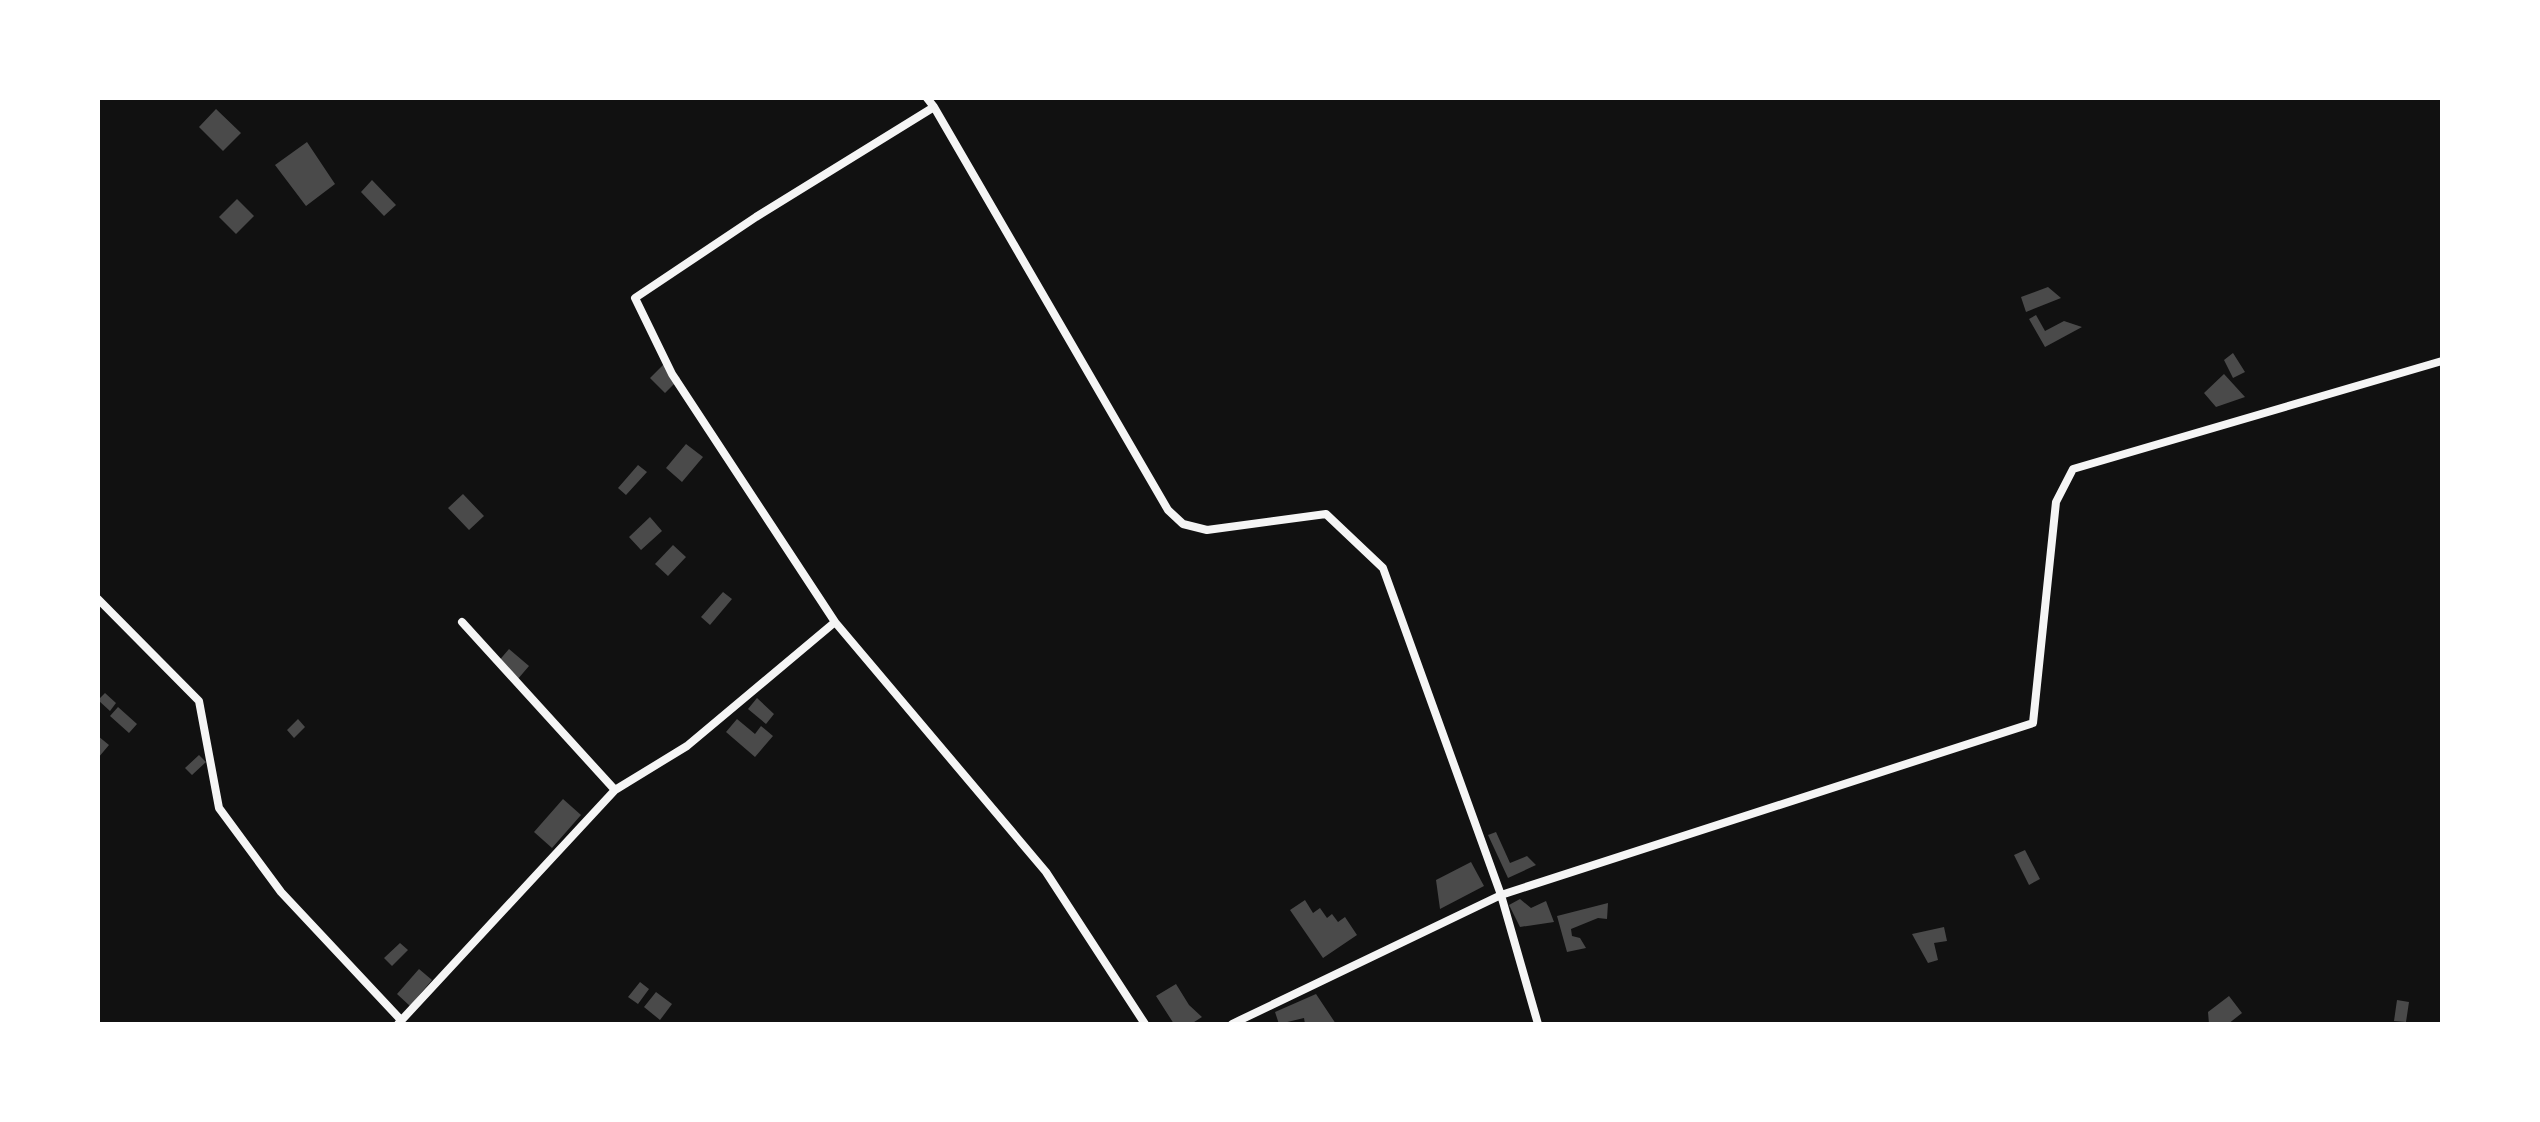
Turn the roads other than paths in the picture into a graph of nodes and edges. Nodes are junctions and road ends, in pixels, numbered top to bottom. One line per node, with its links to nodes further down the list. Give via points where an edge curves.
1 (927, 98): 2 (street)
2 (934, 107): 6 (street, via 635,298 672,374); 8 (street, via 1168,510 1183,524 1207,530 1326,514 1383,568)
3 (2442, 361): 8 (street, via 2073,469 2056,502 2033,723)
4 (98, 599): 9 (street, via 199,701 219,808 281,892)
5 (462, 622): 7 (street)
6 (835, 622): 7 (street, via 687,746); 10 (street, via 1046,872)
7 (615, 790): 9 (street)
8 (1501, 895): 11 (street); 12 (street)
9 (399, 1022)
10 (1145, 1024)
11 (1232, 1024)
12 (1538, 1024)

